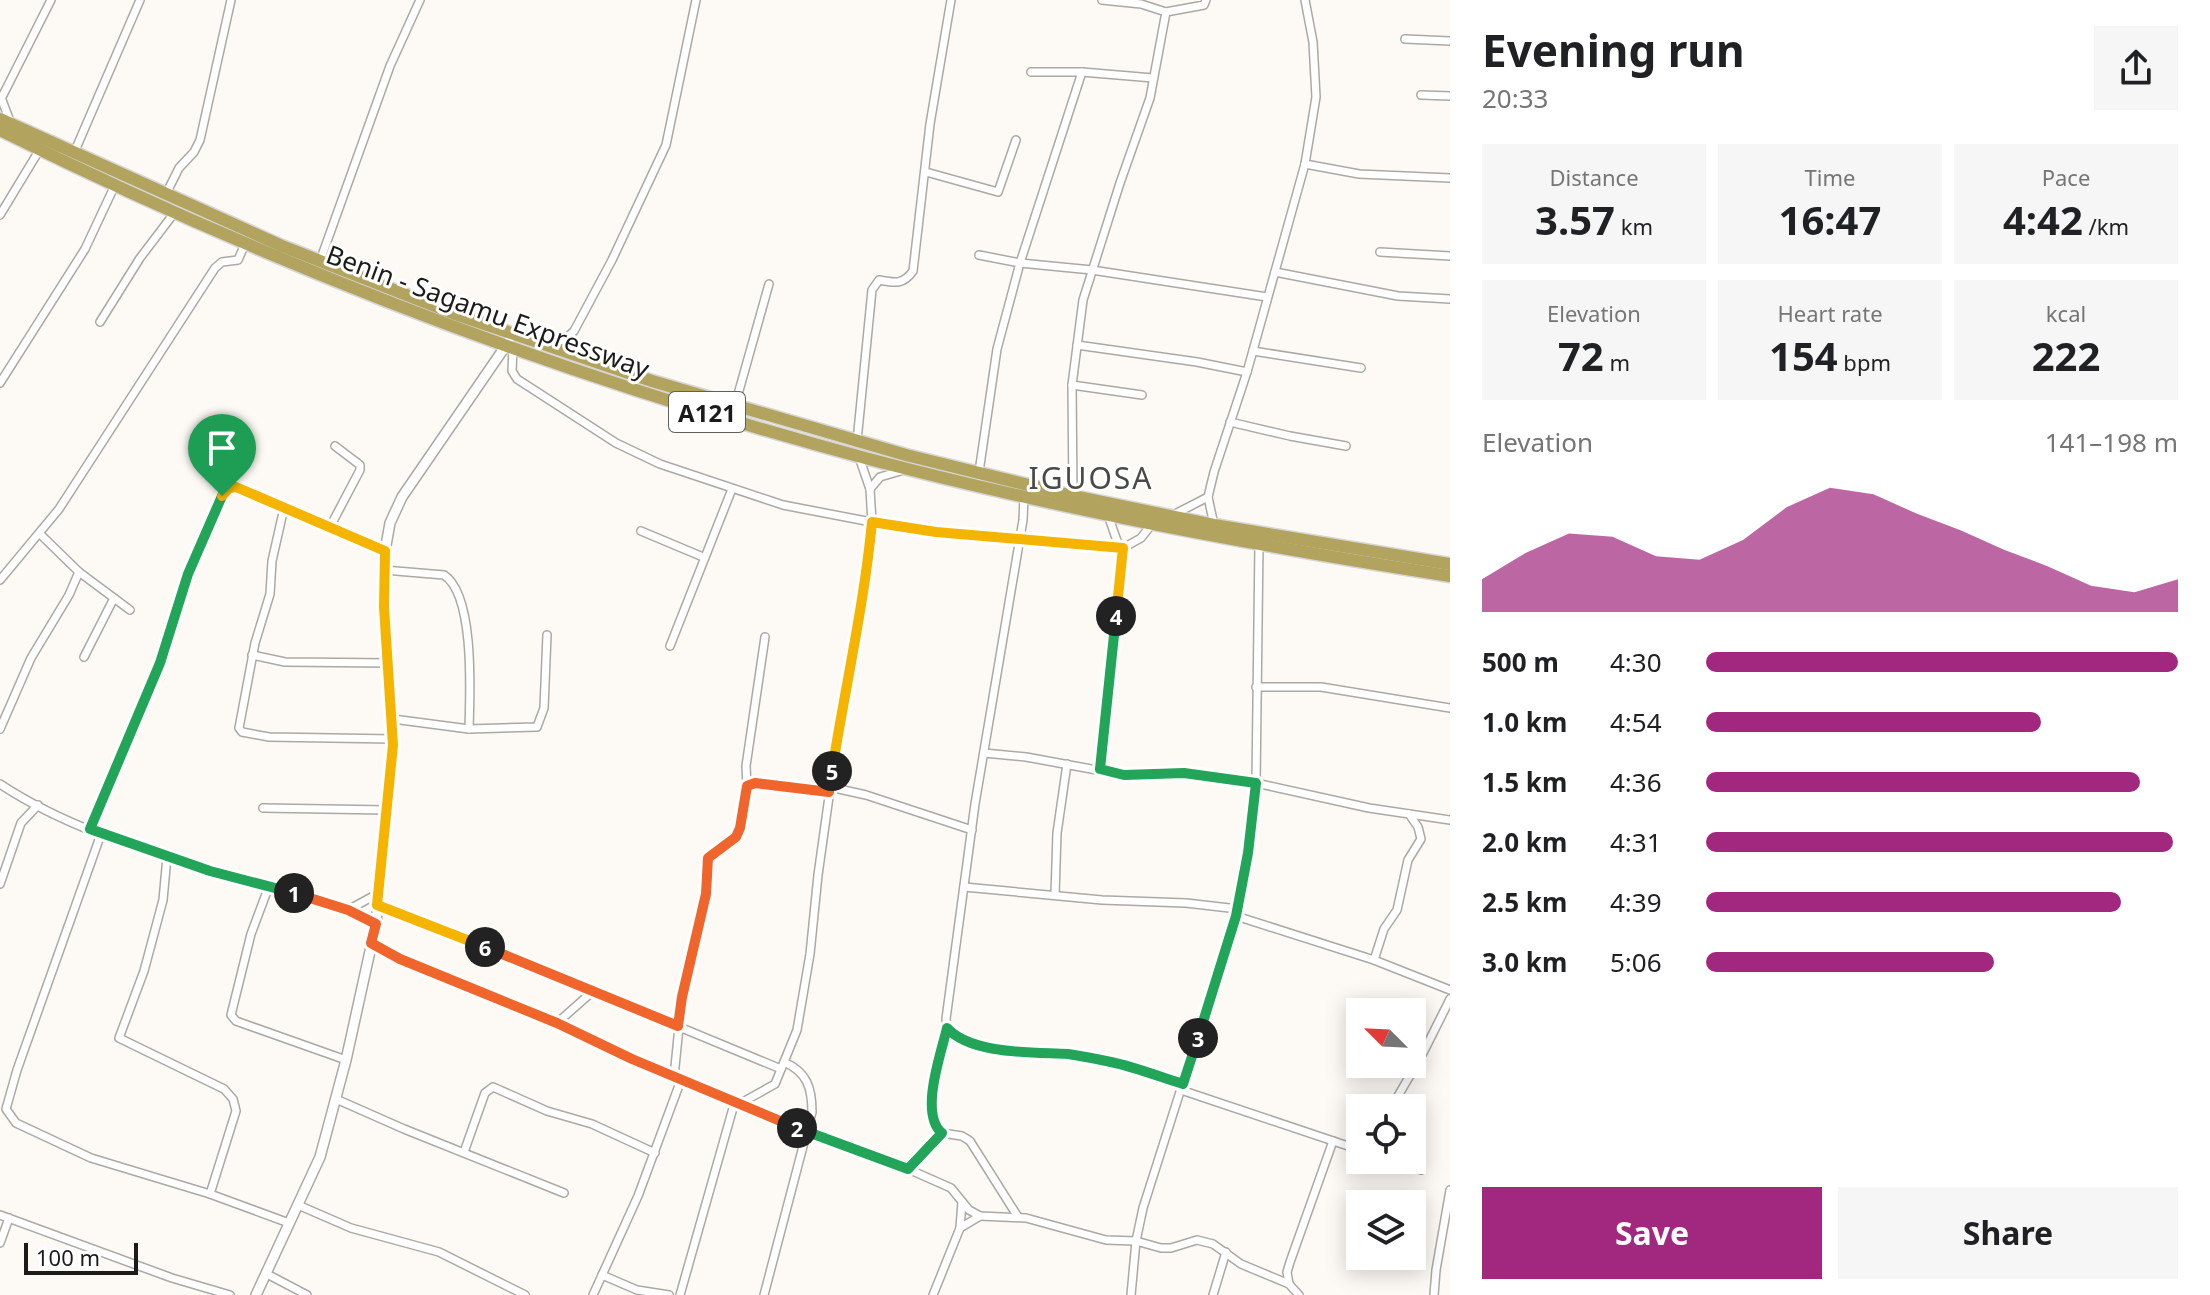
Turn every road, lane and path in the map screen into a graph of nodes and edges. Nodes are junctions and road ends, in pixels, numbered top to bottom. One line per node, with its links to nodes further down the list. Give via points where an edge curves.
1 (51, 0): 18 (street)
2 (140, 0): 22 (street)
3 (231, 0): 27 (street, via 200,140)
4 (420, 0): 35 (street, via 390,66)
5 (696, 0): 45 (street, via 666,145 574,331)
6 (951, 0): 24 (street)
7 (1102, 0): 10 (street)
8 (1206, 0): 10 (street, via 1196,8)
9 (1305, 0): 23 (street, via 1316,97)
10 (1166, 12): 15 (street)
11 (1405, 39): 12 (street)
12 (1450, 41)
13 (1031, 72): 14 (street)
14 (1082, 72): 15 (street); 36 (street)
15 (1153, 78): 37 (street)
16 (1421, 95): 17 (street)
17 (1450, 96)
18 (1, 100): 19 (street)
19 (4, 125): 21 (highway, A121)
20 (1016, 140): 24 (street, via 998,192)
21 (42, 145): 22 (highway, A121); 26 (highway, Benin - Sagamu Expressway / A121); 29 (street)
22 (74, 153): 27 (highway, A121)
23 (1305, 164): 25 (street, via 1359,174); 38 (street)
24 (926, 172): 54 (street, via 913,271 900,283 879,280 872,290)
25 (1450, 178)
26 (115, 185): 28 (highway, Benin - Sagamu Expressway / A121); 49 (street, via 85,249)
27 (166, 194): 31 (highway, A121)
28 (175, 212): 30 (highway, Benin - Sagamu Expressway / A121); 42 (street)
29 (0, 215)
30 (245, 244): 31 (highway, Benin - Sagamu Expressway / A121); 73 (street, via 238,260 215,268)
31 (279, 251): 35 (highway, A121); 43 (highway, Benin - Sagamu Expressway / A121)
32 (1380, 252): 34 (street)
33 (979, 255): 36 (street)
34 (1450, 256)
35 (320, 261): 43 (highway, A121)
36 (1020, 263): 37 (street); 59 (street, via 997,349)
37 (1092, 270): 40 (street); 44 (street)
38 (1275, 272): 40 (street); 41 (street, via 1398,296)
39 (769, 284): 52 (street)
40 (1267, 297): 46 (street)
41 (1450, 299)
42 (100, 322)
43 (511, 342): 45 (highway, A121); 57 (highway, Benin - Sagamu Expressway / A121, via 744,424); 60 (street, via 517,379 605,436 660,464); 78 (street, via 402,497)
44 (1077, 345): 48 (street); 50 (street)
45 (556, 348): 52 (highway, A121)
46 (1253, 351): 47 (street); 48 (street)
47 (1361, 368)
48 (1247, 372): 53 (street)
49 (0, 383)
50 (1072, 385): 51 (street); 62 (street)
51 (1142, 395)
52 (735, 405): 54 (highway, A121)
53 (1230, 422): 56 (street); 64 (street)
54 (857, 441): 59 (highway, A121)
55 (335, 446): 71 (street, via 360,470)
56 (1346, 446)
57 (858, 456): 58 (highway, Benin - Sagamu Expressway / A121); 61 (street)
58 (908, 468): 61 (street, via 880,477); 63 (highway, Benin - Sagamu Expressway / A121)
59 (979, 472): 62 (highway, A121)
60 (732, 489): 68 (street); 79 (street)
61 (870, 489): 68 (street)
62 (1073, 496): 67 (highway, A121)
63 (1024, 497): 66 (highway, Benin - Sagamu Expressway / A121); 75 (street)
64 (1208, 497): 67 (street); 70 (street)
65 (284, 508): 71 (street); 90 (street, via 270,594); 111 (street, via 236,487 222,496)
66 (1108, 515): 69 (highway, Benin - Sagamu Expressway / A121); 77 (street)
67 (1170, 516): 70 (highway, A121)
68 (872, 522): 75 (street); 105 (street)
69 (1152, 524): 76 (highway, Benin - Sagamu Expressway / A121); 77 (street)
70 (1214, 525): 74 (highway, A121)
71 (330, 527): 78 (street)
72 (641, 531): 79 (street)
73 (40, 534): 82 (street); 84 (street)
74 (1270, 534): 76 (street); 80 (highway, A121)
75 (1020, 538): 77 (street); 99 (street)
76 (1257, 545): 83 (highway, Benin - Sagamu Expressway / A121); 93 (street)
77 (1123, 548): 101 (street)
78 (385, 551): 81 (street)
79 (703, 557): 89 (street)
80 (1450, 564)
81 (384, 570): 92 (street); 97 (street, via 444,575 456,591 467,626)
82 (79, 572): 85 (street); 96 (street, via 31,658)
83 (1450, 576)
84 (0, 580)
85 (114, 598): 86 (street); 91 (street)
86 (130, 610)
87 (547, 635): 97 (street, via 544,708 537,727)
88 (765, 637): 104 (street)
89 (670, 646)
90 (252, 655): 92 (street, via 285,662); 98 (street, via 238,724 242,732)
91 (84, 657)
92 (389, 663): 95 (street)
93 (1256, 687): 94 (street, via 1321,687); 102 (street)
94 (1450, 708)
95 (393, 719): 97 (street); 98 (street)
96 (0, 729)
97 (469, 729)
98 (393, 739): 108 (street)
99 (984, 753): 100 (street); 112 (street)
100 (1067, 764): 101 (street); 119 (street)
101 (1100, 769): 102 (street)
102 (1256, 783): 109 (street); 122 (street)
103 (0, 784): 106 (street)
104 (747, 786): 105 (street); 130 (street, via 736,837 708,858 706,894)
105 (830, 790): 112 (street, via 866,795); 133 (street, via 797,1030)
106 (38, 805): 111 (street); 115 (street, via 21,823)
107 (263, 808): 108 (street)
108 (387, 810): 118 (street)
109 (1409, 814): 110 (street); 125 (street, via 1421,839 1408,860 1397,910)
110 (1450, 820)
111 (90, 829): 113 (street)
112 (972, 830): 117 (street)
113 (101, 834): 114 (street); 148 (street, via 6,1109 16,1123 91,1158)
114 (167, 857): 116 (street); 148 (street, via 163,900 119,1038 224,1089 233,1099 236,1111)
115 (0, 884)
116 (269, 886): 121 (street); 132 (street, via 231,1015)
117 (964, 887): 119 (street); 131 (street)
118 (379, 893): 120 (street); 121 (street)
119 (1055, 895): 122 (street)
120 (377, 905): 123 (street); 127 (street)
121 (348, 910): 123 (street)
122 (1237, 912): 125 (street); 135 (street)
123 (376, 924): 124 (street)
124 (371, 943): 129 (street); 132 (street)
125 (1374, 960): 126 (street)
126 (1450, 990)
127 (592, 992): 129 (street); 130 (street)
128 (1450, 999): 136 (street)
129 (557, 1023): 134 (street)
130 (678, 1026): 133 (street); 134 (street)
131 (947, 1028): 135 (street, via 985,1046 1116,1063); 140 (street, via 931,1100 933,1122)
132 (346, 1060): 137 (street)
133 (782, 1065): 138 (street, via 775,1084); 139 (street, via 803,1074 812,1091)
134 (678, 1078): 138 (street); 144 (street)
135 (1182, 1087): 141 (street); 157 (street)
136 (1399, 1094)
137 (336, 1099): 143 (street); 150 (street, via 320,1157)
138 (738, 1102): 139 (street); 169 (street)
139 (808, 1132): 145 (street); 170 (street)
140 (942, 1133): 145 (street); 153 (street, via 970,1141)
141 (1333, 1141): 142 (street); 162 (street, via 1290,1262)
142 (1346, 1145)
143 (464, 1152): 144 (street, via 485,1093 493,1087); 147 (street)
144 (655, 1153): 161 (street)
145 (908, 1169): 149 (street, via 951,1188)
146 (1450, 1190): 175 (street)
147 (564, 1193)
148 (210, 1194): 155 (street)
149 (962, 1202): 152 (street); 156 (street)
150 (298, 1205): 155 (street); 166 (street, via 351,1228 439,1252)
151 (0, 1215): 154 (street)
152 (980, 1216): 153 (street); 156 (street)
153 (1018, 1217): 157 (street, via 1106,1240)
154 (9, 1218): 158 (street); 163 (street)
155 (289, 1223): 160 (street)
156 (960, 1228): 171 (street)
157 (1136, 1241): 159 (street, via 1171,1248 1197,1240); 172 (street)
158 (0, 1243)
159 (1226, 1252): 162 (street); 173 (street)
160 (267, 1274): 164 (street); 165 (street)
161 (602, 1275): 167 (street); 168 (street, via 637,1290)
162 (1289, 1284): 174 (street)
163 (230, 1295)
164 (256, 1295)
165 (307, 1295)
166 (525, 1295)
167 (593, 1295)
168 (669, 1295)
169 (680, 1295)
170 (764, 1295)
171 (933, 1295)
172 (1131, 1295)
173 (1213, 1295)
174 (1299, 1295)
175 (1434, 1295)

